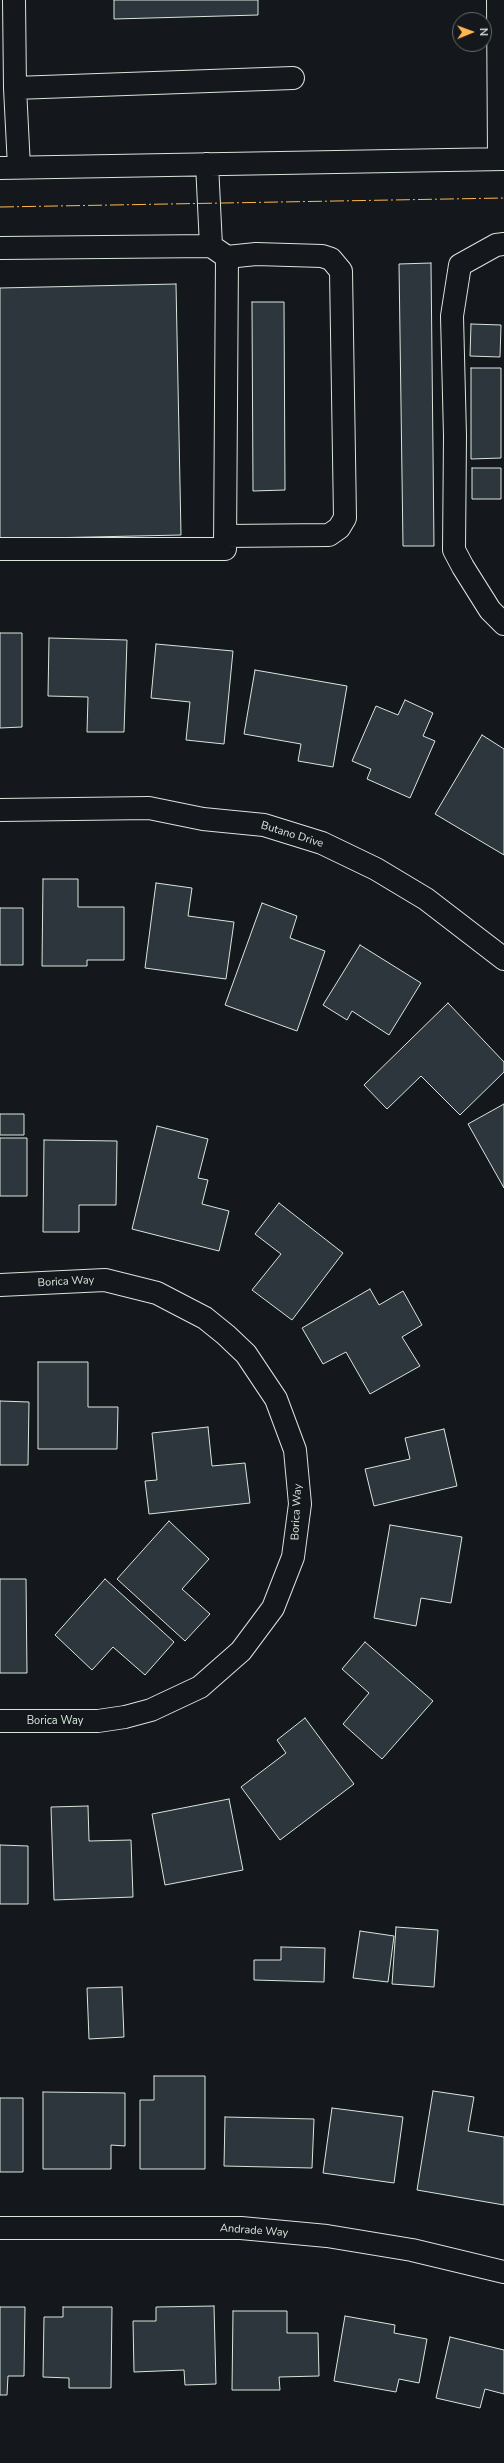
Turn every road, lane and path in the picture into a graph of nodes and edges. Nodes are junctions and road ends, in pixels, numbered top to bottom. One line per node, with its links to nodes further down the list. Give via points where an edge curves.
1 (14, 0): 4 (street)
2 (498, 0): 5 (street)
3 (293, 78): 4 (street)
4 (15, 88): 7 (street)
5 (502, 159): 6 (street)
6 (207, 164): 7 (street); 10 (street)
7 (9, 168)
8 (504, 244): 13 (street, via 496,245 460,265 452,316 454,550 490,610)
9 (0, 248): 10 (street)
10 (219, 251): 11 (street); 11 (street, via 322,256 331,259 341,271 345,518 339,528 329,535)
11 (225, 536): 12 (street, via 225,549)
12 (0, 549)
13 (504, 624)
14 (0, 810): 15 (street, Butano Drive, via 149,808 203,819 264,825 322,843 376,869 426,899)
15 (504, 958)
16 (0, 1285): 17 (street, Borica Way, via 105,1280 157,1293 205,1318 246,1354 276,1399 294,1450 300,1504 293,1557 273,1608 241,1651 200,1687 151,1710 125,1717 98,1721)
17 (0, 1721)
18 (0, 2228): 19 (street, Andrade Way, via 241,2228 327,2236 412,2250)
19 (504, 2272)

